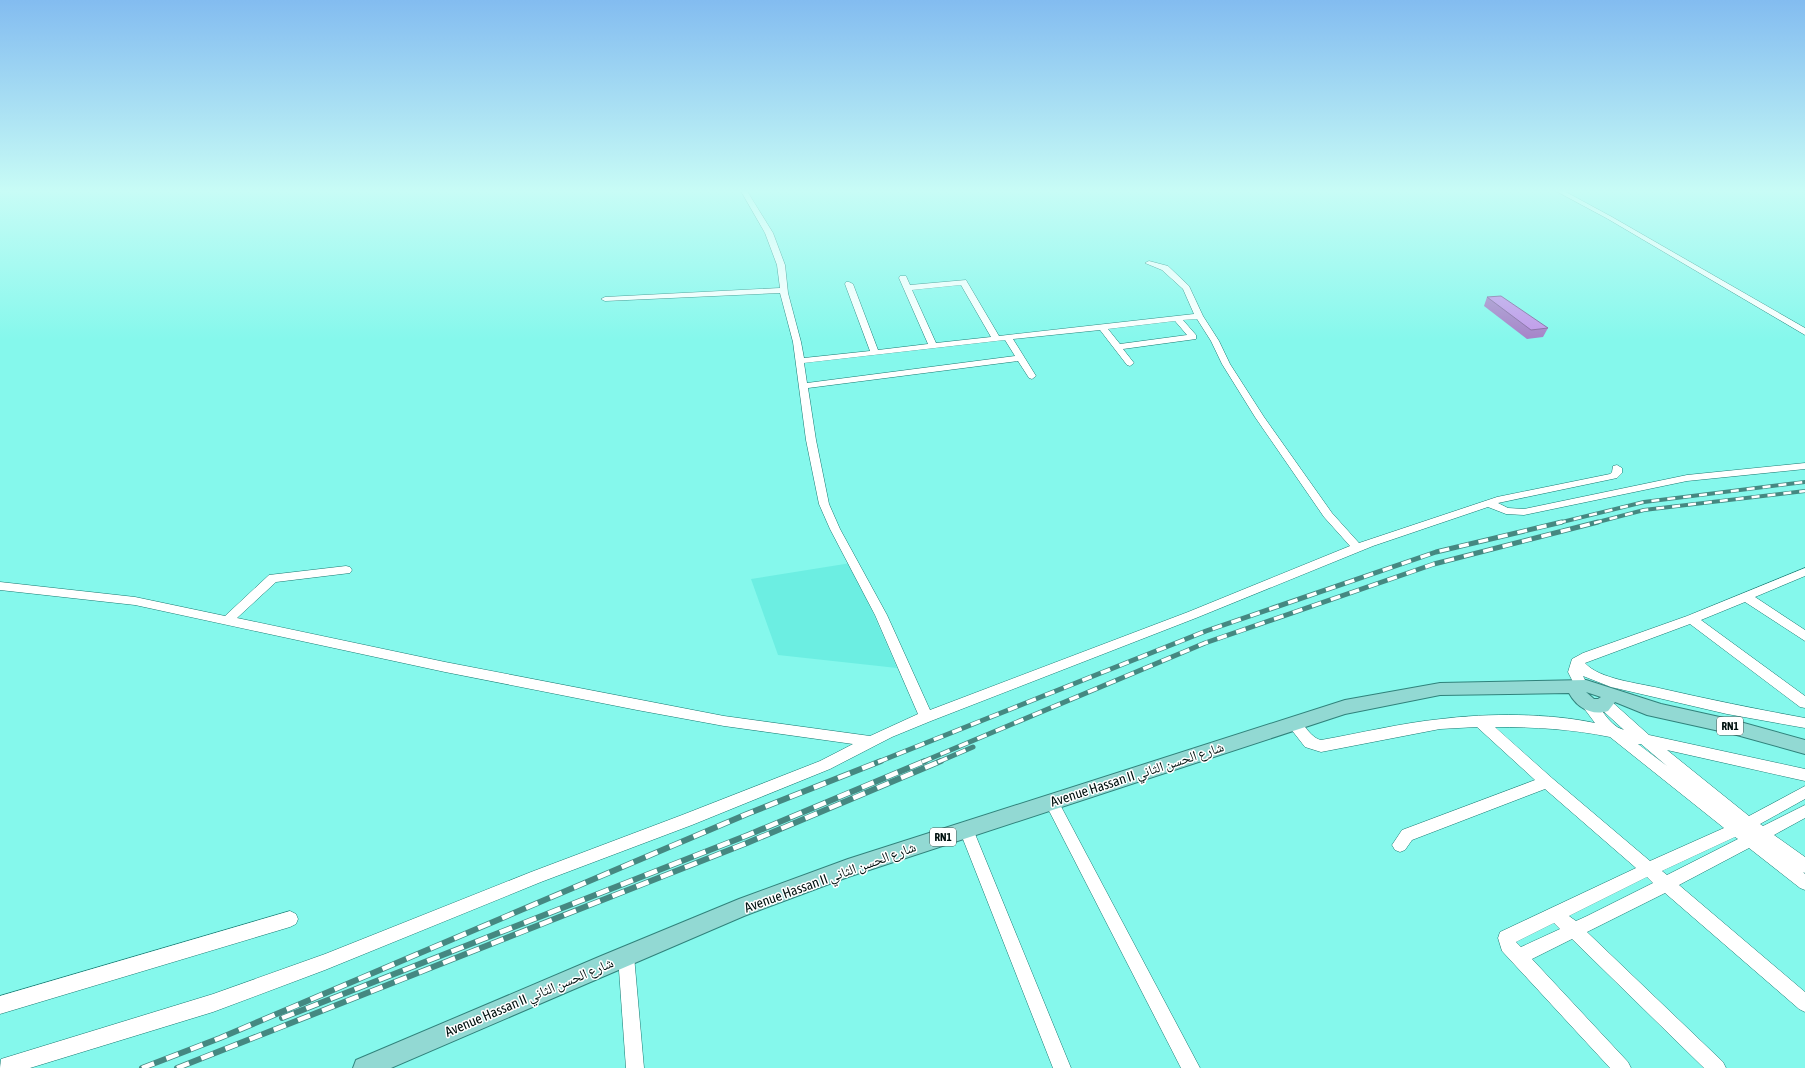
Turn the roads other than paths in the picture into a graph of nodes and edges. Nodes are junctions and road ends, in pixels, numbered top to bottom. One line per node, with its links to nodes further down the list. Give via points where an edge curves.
1 (772, 241): 7 (street, via 781,265)
2 (1648, 241): 12 (street, via 1779,320)
3 (1149, 263): 9 (street, via 1165,268 1186,288)
4 (903, 278): 6 (street)
5 (849, 284): 17 (street)
6 (907, 288): 14 (street, via 963,282); 15 (street)
7 (784, 290): 8 (street); 19 (street)
8 (605, 299)
9 (1199, 316): 10 (street); 26 (street, via 1226,364 1302,480 1328,515)
10 (1176, 319): 11 (street); 16 (street, via 1194,337)
11 (1102, 327): 13 (street); 16 (street)
12 (1805, 332)
13 (1008, 338): 14 (street); 18 (street)
14 (997, 339): 15 (street)
15 (933, 346): 17 (street)
16 (1118, 347): 20 (street)
17 (875, 353): 19 (street)
18 (1021, 358): 21 (street); 22 (street)
19 (800, 361): 22 (street)
20 (1130, 363)
21 (1032, 376)
22 (804, 386): 38 (street, via 824,504 881,615)
23 (1805, 466): 25 (street, via 1687,478 1524,512 1506,511)
24 (1617, 468): 25 (street, via 1617,473 1613,476)
25 (1488, 503): 26 (street)
26 (1358, 548): 38 (street)
27 (346, 570): 32 (street, via 273,578)
28 (1805, 572): 30 (street)
29 (0, 586): 32 (street, via 136,601)
30 (1745, 596): 31 (street); 33 (street)
31 (1691, 619): 34 (street); 37 (street)
32 (227, 621): 44 (street, via 637,706)
33 (1805, 636)
34 (1576, 662): 35 (street, via 1574,672); 40 (street, via 1585,672 1611,682 1727,709)
35 (1582, 693): 36 (main road, Avenue Hassan II شارع الحسن الثاني / RN1, via 1598,706); 41 (main road, Avenue Hassan II شارع الحسن الثاني / RN1, via 1519,686 1440,688 1345,707); 42 (street, via 1602,722)
36 (1605, 699): 43 (street); 45 (main road, Avenue Hassan II شارع الحسن الثاني / RN1, via 1733,727)
37 (1805, 703)
38 (926, 717): 44 (street)
39 (1480, 721): 41 (street, via 1440,724 1321,746 1310,743); 42 (street, via 1549,722); 47 (street)
40 (1805, 723)
41 (1294, 724): 49 (main road, Avenue Hassan II شارع الحسن الثاني / RN1)
42 (1613, 732): 43 (street); 51 (street)
43 (1645, 740): 46 (street); 51 (street)
44 (869, 741): 66 (street, via 818,767 325,962 213,1003)
45 (1805, 747)
46 (1805, 775)
47 (1547, 782): 54 (street, via 1407,835); 56 (street)
48 (1805, 792): 51 (street)
49 (1051, 801): 52 (main road, Avenue Hassan II شارع الحسن الثاني / RN1); 70 (street)
50 (1805, 811): 53 (street)
51 (1741, 826): 53 (street); 56 (street)
52 (966, 829): 62 (main road, Avenue Hassan II شارع الحسن الثاني / RN1, via 848,868); 69 (street)
53 (1756, 838): 55 (street); 57 (street); 58 (street)
54 (1400, 845)
55 (1805, 866)
56 (1649, 869): 58 (street); 59 (street)
57 (1805, 883)
58 (1667, 885): 61 (street); 64 (street)
59 (1555, 914): 61 (street); 63 (street, via 1506,938 1508,945)
60 (290, 919): 65 (street)
61 (1575, 931): 63 (street); 72 (street)
62 (626, 956): 67 (main road, Avenue Hassan II شارع الحسن الثاني / RN1); 68 (street)
63 (1520, 956): 71 (street)
64 (1805, 1003)
65 (0, 1005)
66 (1, 1068)
67 (364, 1068)
68 (635, 1068)
69 (1062, 1068)
70 (1191, 1068)
71 (1622, 1068)
72 (1717, 1068)

